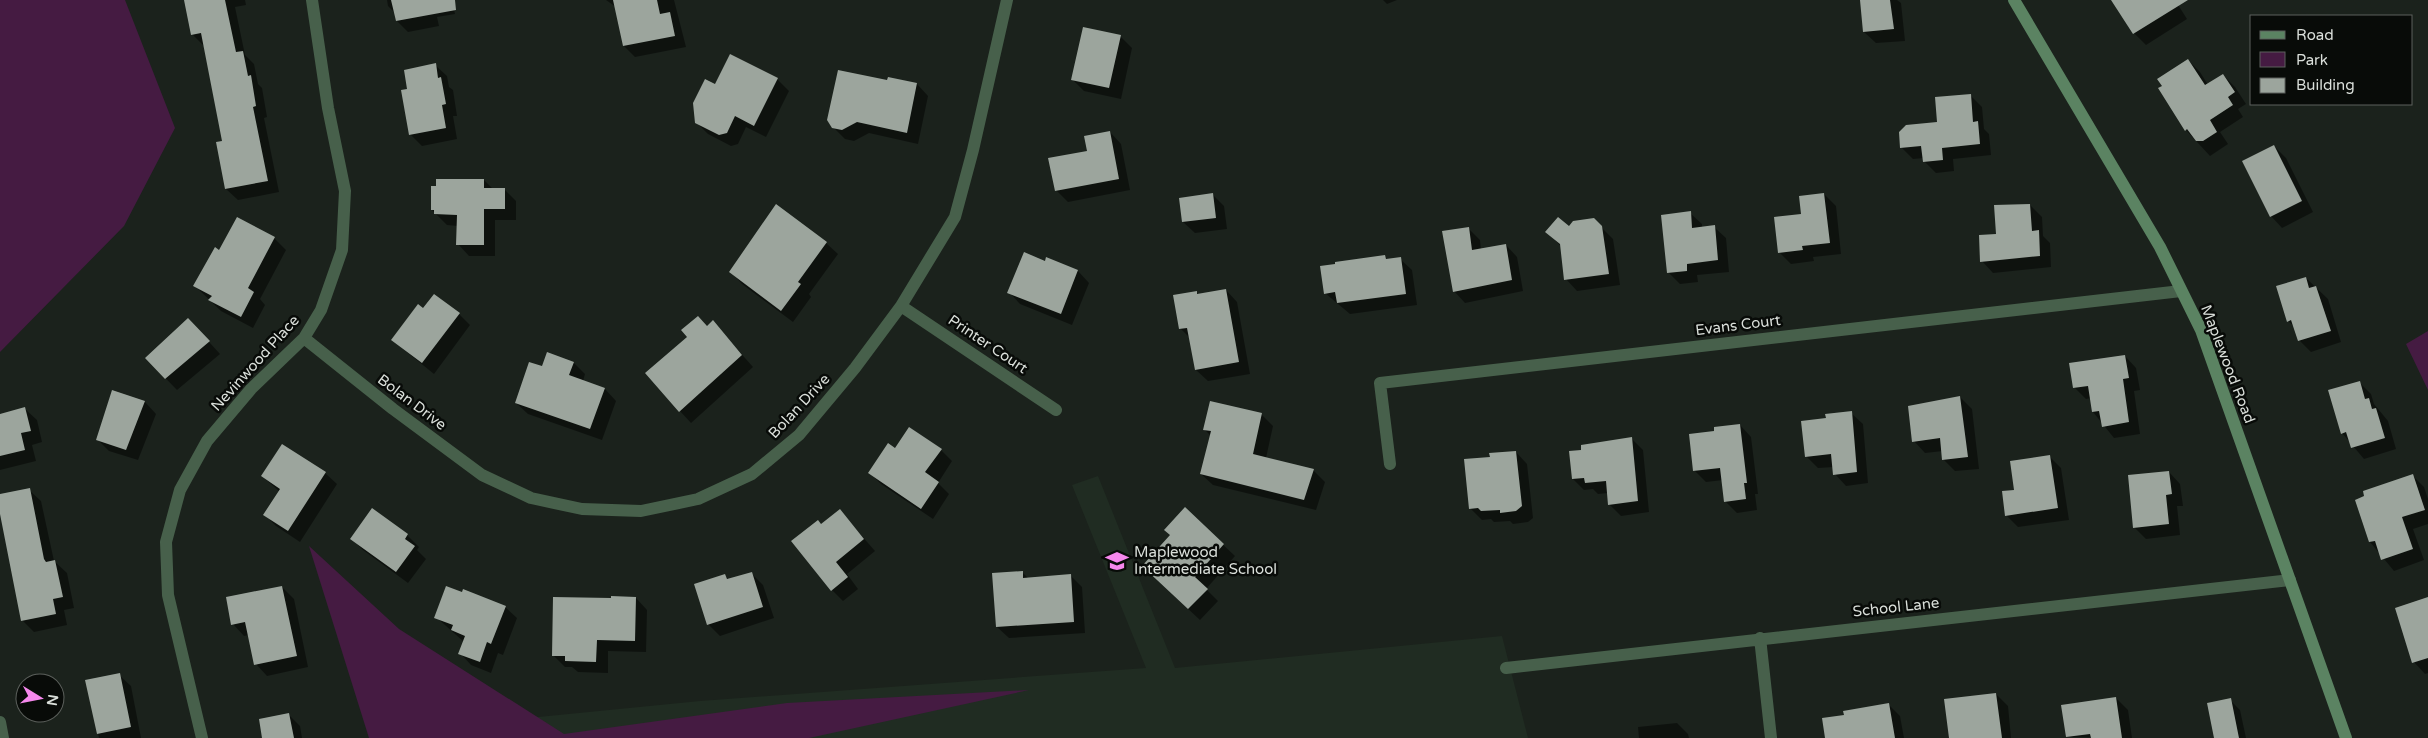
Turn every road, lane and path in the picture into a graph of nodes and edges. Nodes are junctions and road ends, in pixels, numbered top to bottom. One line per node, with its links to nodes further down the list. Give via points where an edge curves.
1 (312, 0): 6 (street, Nevinwood Place, via 328,108 345,191 342,250 321,310)
2 (2014, 0): 4 (street, Maplewood Road, via 2160,247)
3 (1005, 1): 5 (street, Bolan Drive, via 955,217)
4 (2181, 291): 8 (street, Evans Court, via 1380,383); 9 (street, Maplewood Road, via 2201,330)
5 (901, 306): 6 (street, Bolan Drive, via 799,435 752,474 698,499 641,511 582,509 531,498 482,475 392,409); 7 (street, Printer Court)
6 (304, 338): 14 (street, Nevinwood Place, via 252,389 207,441 180,490 166,542 168,595)
7 (1056, 410)
8 (1390, 464)
9 (2290, 580): 10 (street, School Lane); 16 (street, Maplewood Road)
10 (1760, 638): 11 (street, School Lane); 15 (street)
11 (1506, 668)
12 (0, 722): 13 (street)
13 (4, 738)
14 (202, 738)
15 (1771, 738)
16 (2346, 738)

